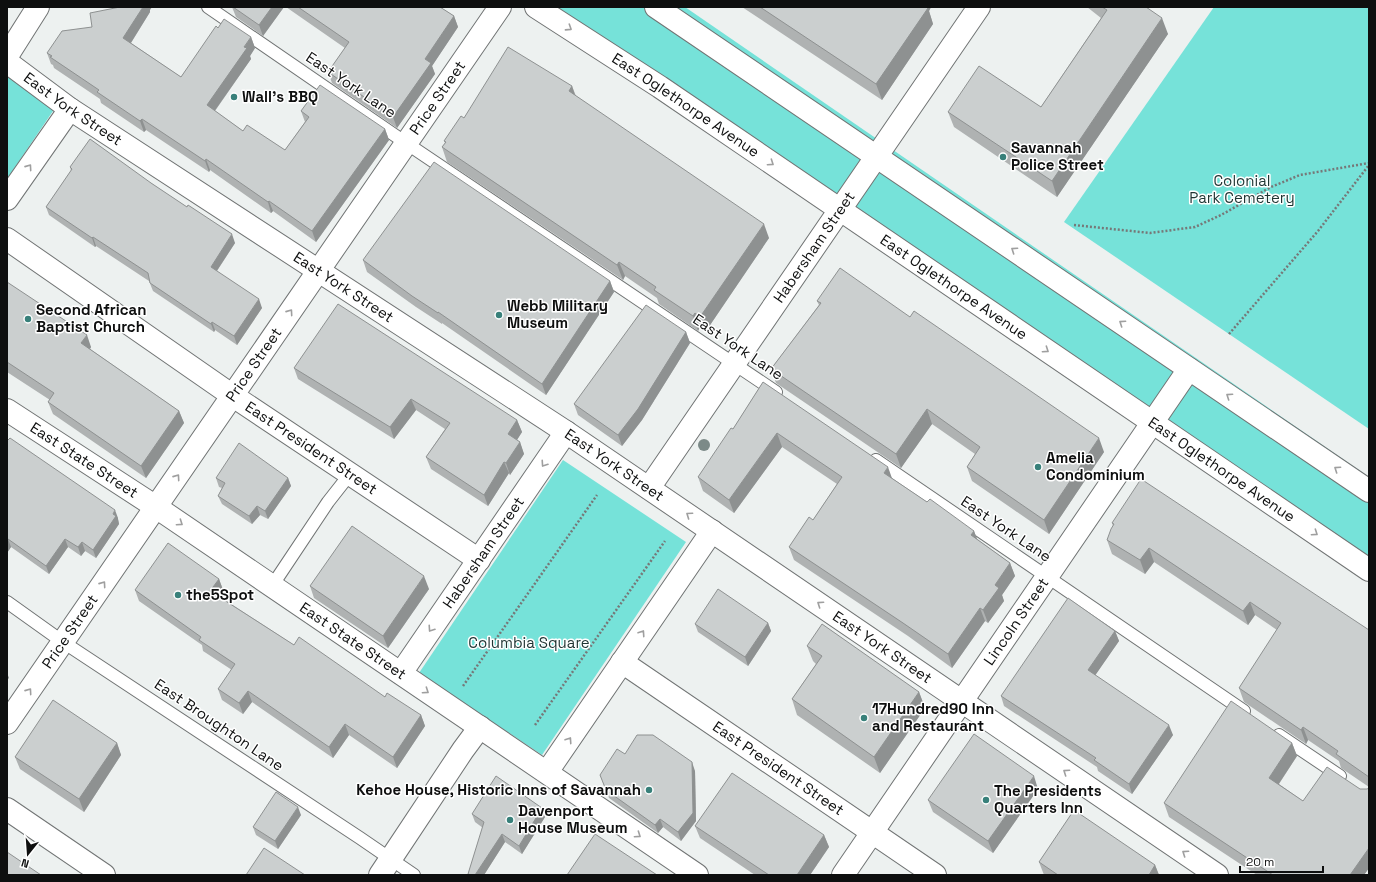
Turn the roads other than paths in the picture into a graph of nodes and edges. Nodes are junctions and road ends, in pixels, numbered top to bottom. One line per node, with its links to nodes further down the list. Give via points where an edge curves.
1 (38, 7): 7 (street)
2 (208, 7): 10 (lane, East York Lane)
3 (500, 7): 10 (street, Price Street)
4 (536, 7): 13 (street, East Oglethorpe Avenue, one-way to 13, via 660,87)
5 (656, 7): 11 (street)
6 (979, 7): 11 (street, Habersham Street)
7 (7, 56)
8 (7, 62): 9 (street, East York Street)
9 (70, 109): 12 (street, one-way to 9); 15 (street, East York Street)
10 (406, 143): 15 (street, Price Street); 16 (lane, East York Lane)
11 (876, 156): 13 (street, Habersham Street); 17 (street, one-way to 11)
12 (7, 199)
13 (840, 210): 16 (street, Habersham Street); 21 (street, East Oglethorpe Avenue, one-way to 21)
14 (7, 239): 18 (street, East President Street)
15 (318, 271): 18 (street, Price Street, one-way to 15); 22 (street, East York Street)
16 (734, 364): 19 (lane, East York Lane); 25 (street, Habersham Street)
17 (1189, 368): 21 (street, Lincoln Street); 26 (street, one-way to 17)
18 (232, 396): 24 (street, East President Street); 27 (street, Price Street, one-way to 18)
19 (784, 397)
20 (7, 410): 27 (street, East State Street)
21 (1153, 423): 30 (street, East Oglethorpe Avenue, one-way to 30); 31 (street, Lincoln Street)
22 (566, 432): 25 (street, East York Street); 29 (street, Habersham Street, one-way to 29)
23 (869, 455): 31 (lane, East York Lane)
24 (350, 474): 29 (street, East President Street); 32 (lane, via 328,502)
25 (649, 488): 28 (street, East York Street, one-way to 25)
26 (1369, 491)
27 (156, 507): 32 (street, East State Street, one-way to 32); 34 (street, Price Street, one-way to 27)
28 (712, 531): 35 (street, one-way to 28); 37 (street, East York Street, one-way to 28)
29 (479, 560): 36 (street, Habersham Street, one-way to 36)
30 (1369, 570)
31 (1048, 577): 37 (street, Lincoln Street); 38 (lane, East York Lane)
32 (272, 586): 36 (street, East State Street)
33 (7, 602): 34 (lane, East Broughton Lane)
34 (63, 642): 39 (street, Price Street, one-way to 34); 46 (lane, East Broughton Lane, via 327,816)
35 (622, 662): 42 (street, one-way to 35); 45 (street, East President Street)
36 (401, 673): 40 (street, East State Street, one-way to 40)
37 (962, 701): 45 (street, Lincoln Street); 52 (street, East York Street, one-way to 37)
38 (1252, 717)
39 (7, 723)
40 (480, 727): 42 (street, East State Street); 46 (street)
41 (1272, 730): 43 (lane)
42 (547, 772): 49 (street, East State Street, one-way to 49)
43 (1350, 783)
44 (7, 809): 47 (street)
45 (872, 832): 50 (street, Lincoln Street); 51 (street, East President Street)
46 (385, 867): 48 (lane, East Broughton Lane)
47 (104, 875)
48 (414, 875)
49 (697, 875)
50 (843, 875)
51 (935, 875)
52 (1217, 875)

